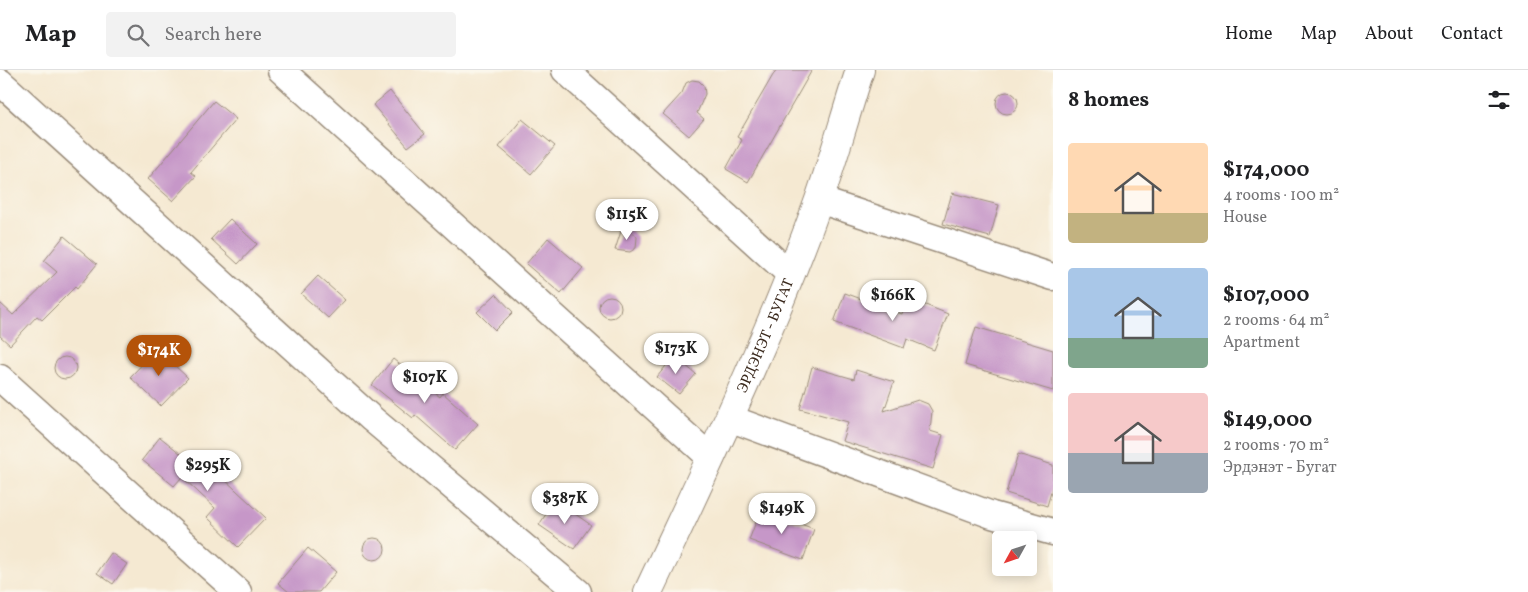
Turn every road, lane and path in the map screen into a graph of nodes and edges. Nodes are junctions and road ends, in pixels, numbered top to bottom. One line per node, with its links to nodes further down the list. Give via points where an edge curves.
1 (281, 70): 10 (street)
2 (565, 70): 6 (street)
3 (860, 70): 5 (street, ЭРДЭНЭТ - БУГАТ)
4 (0, 82): 13 (street, via 372,419)
5 (819, 200): 6 (street, ЭРДЭНЭТ - БУГАТ); 7 (street)
6 (790, 274): 9 (street, ЭРДЭНЭТ - БУГАТ)
7 (1053, 277)
8 (0, 378): 12 (street)
9 (729, 418): 10 (street, ЭРДЭНЭТ - БУГАТ); 11 (street, via 992,515)
10 (711, 458): 14 (street, ЭРДЭНЭТ - БУГАТ)
11 (1053, 532)
12 (238, 592)
13 (578, 592)
14 (648, 592)

